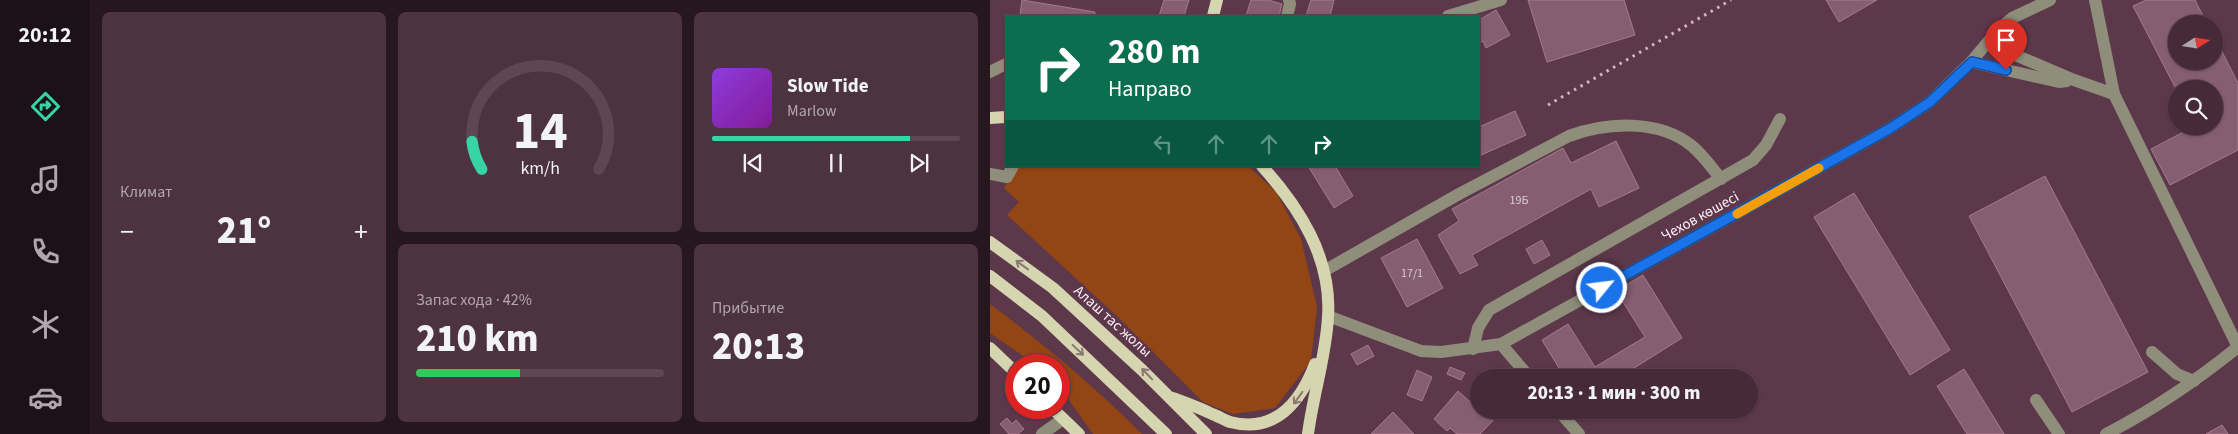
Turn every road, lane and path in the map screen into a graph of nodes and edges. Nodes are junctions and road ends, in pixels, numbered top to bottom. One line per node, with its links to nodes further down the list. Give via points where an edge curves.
1 (1217, 0): 6 (main road)
2 (1289, 0): 7 (lane)
3 (1501, 0): 8 (lane)
4 (2050, 0): 10 (lane, Чехов көшесі, via 2012,18)
5 (2095, 0): 14 (lane)
6 (1213, 15)
7 (1288, 15)
8 (1451, 15)
9 (2013, 54): 13 (lane)
10 (1972, 62): 13 (lane, via 2059,82); 27 (lane, Чехов көшесі, via 1930,102 1889,129)
11 (1005, 64): 12 (lane)
12 (990, 72)
13 (2074, 80): 14 (lane)
14 (2114, 94): 28 (lane)
15 (990, 118): 16 (main road)
16 (1005, 118)
17 (1780, 119): 21 (lane, via 1754,160)
18 (1012, 167): 20 (lane, via 1007,178)
19 (1263, 167): 23 (main road, via 1301,216)
20 (990, 174)
21 (1721, 179): 23 (lane, via 1693,147 1664,132 1643,126 1586,130 1459,194); 30 (lane, via 1489,310 1478,328)
22 (990, 242): 35 (main road, Алаш тас жолы, one-way to 22, via 1053,288)
23 (1324, 271): 25 (main road)
24 (990, 276): 37 (main road, one-way to 37, via 1042,316)
25 (1328, 316): 26 (main road); 30 (lane, Чехов көшесі, via 1421,350)
26 (1325, 338): 35 (main road, one-way to 35, via 1301,396 1290,408 1266,422 1230,422); 45 (main road)
27 (1501, 344): 30 (lane, Чехов көшесі); 33 (lane)
28 (2238, 347): 34 (lane)
29 (990, 348): 32 (main road)
30 (1473, 349)
31 (2152, 352): 34 (lane, via 2177,374)
32 (1005, 362)
33 (1522, 369)
34 (2194, 381): 48 (lane)
35 (1167, 395): 44 (main road, Алаш тас жолы)
36 (2036, 400): 47 (lane)
37 (1143, 412): 42 (main road); 43 (main road)
38 (1064, 419): 40 (lane); 41 (main road)
39 (1566, 419): 46 (lane)
40 (1042, 434)
41 (1079, 434)
42 (1155, 434)
43 (1166, 434)
44 (1206, 434)
45 (1308, 434)
46 (1579, 434)
47 (2059, 434)
48 (2106, 434)

